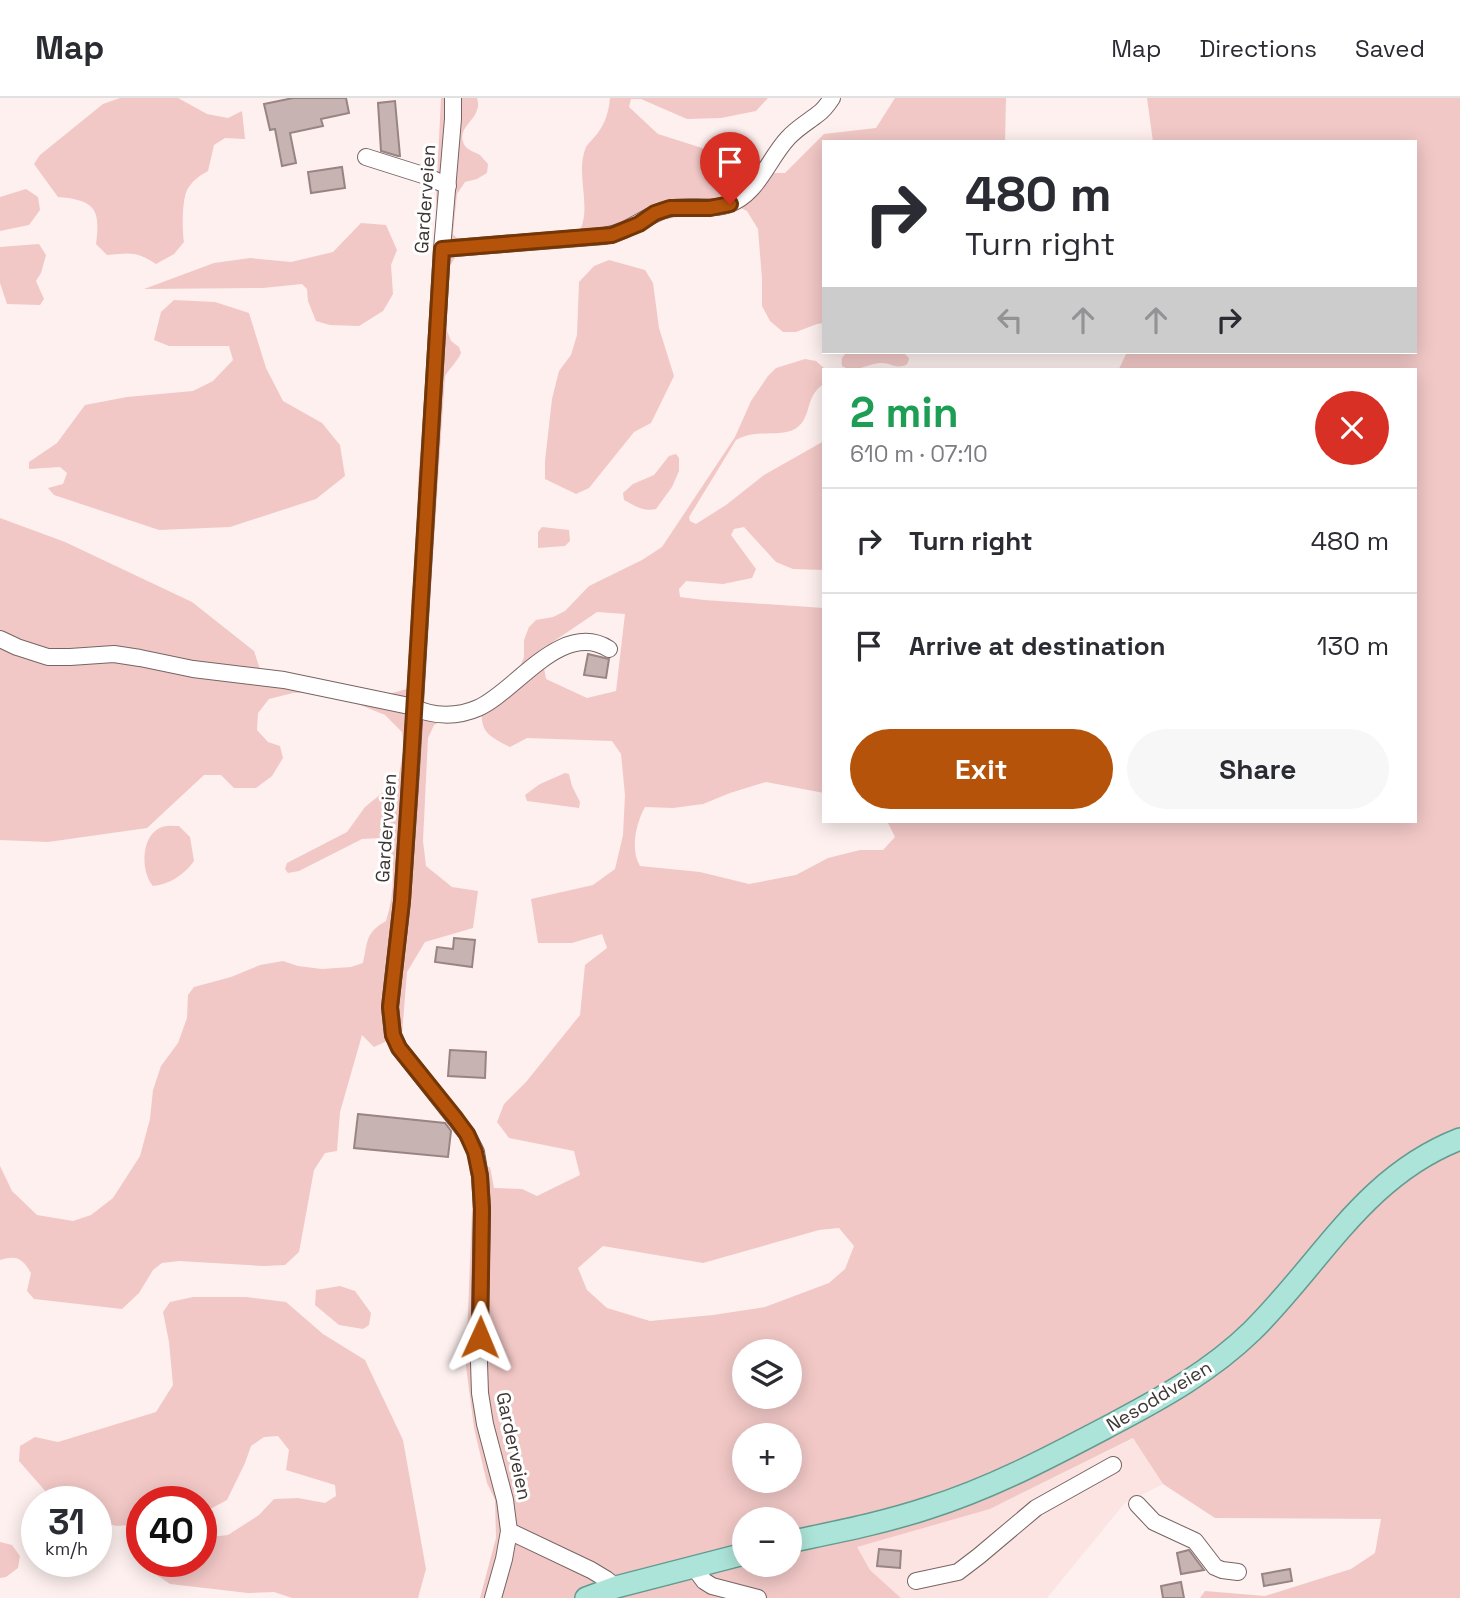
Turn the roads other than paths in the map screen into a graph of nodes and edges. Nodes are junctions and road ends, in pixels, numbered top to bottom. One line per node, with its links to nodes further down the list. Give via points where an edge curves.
1 (453, 98): 4 (street, Garderveien)
2 (832, 98): 5 (street, via 789,136 753,186 730,204 670,208 612,235)
3 (366, 157): 4 (street)
4 (448, 186): 5 (street, Garderveien)
5 (442, 249): 8 (street, Garderveien)
6 (0, 639): 8 (street, via 48,657 114,654 284,680)
7 (609, 649): 8 (street, via 588,642 554,652 479,708 432,714)
8 (414, 707): 12 (street, Garderveien, via 391,1022 399,1048 467,1134 475,1152 482,1209 480,1393)
9 (1460, 1139): 13 (main road, Nesoddveien, via 1391,1179 1356,1211 1252,1331 1170,1394 980,1489 897,1517)
10 (1113, 1465): 17 (street, via 1036,1508 958,1572)
11 (1137, 1504): 16 (street, via 1154,1522 1195,1541 1215,1567)
12 (509, 1531): 18 (street); 19 (street, Garderveien)
13 (802, 1539)
14 (732, 1557): 15 (main road)
15 (693, 1566): 18 (main road); 21 (street, via 712,1586)
16 (1238, 1572)
17 (916, 1581)
18 (616, 1587): 20 (main road)
19 (493, 1598)
20 (586, 1598)
21 (758, 1598)

